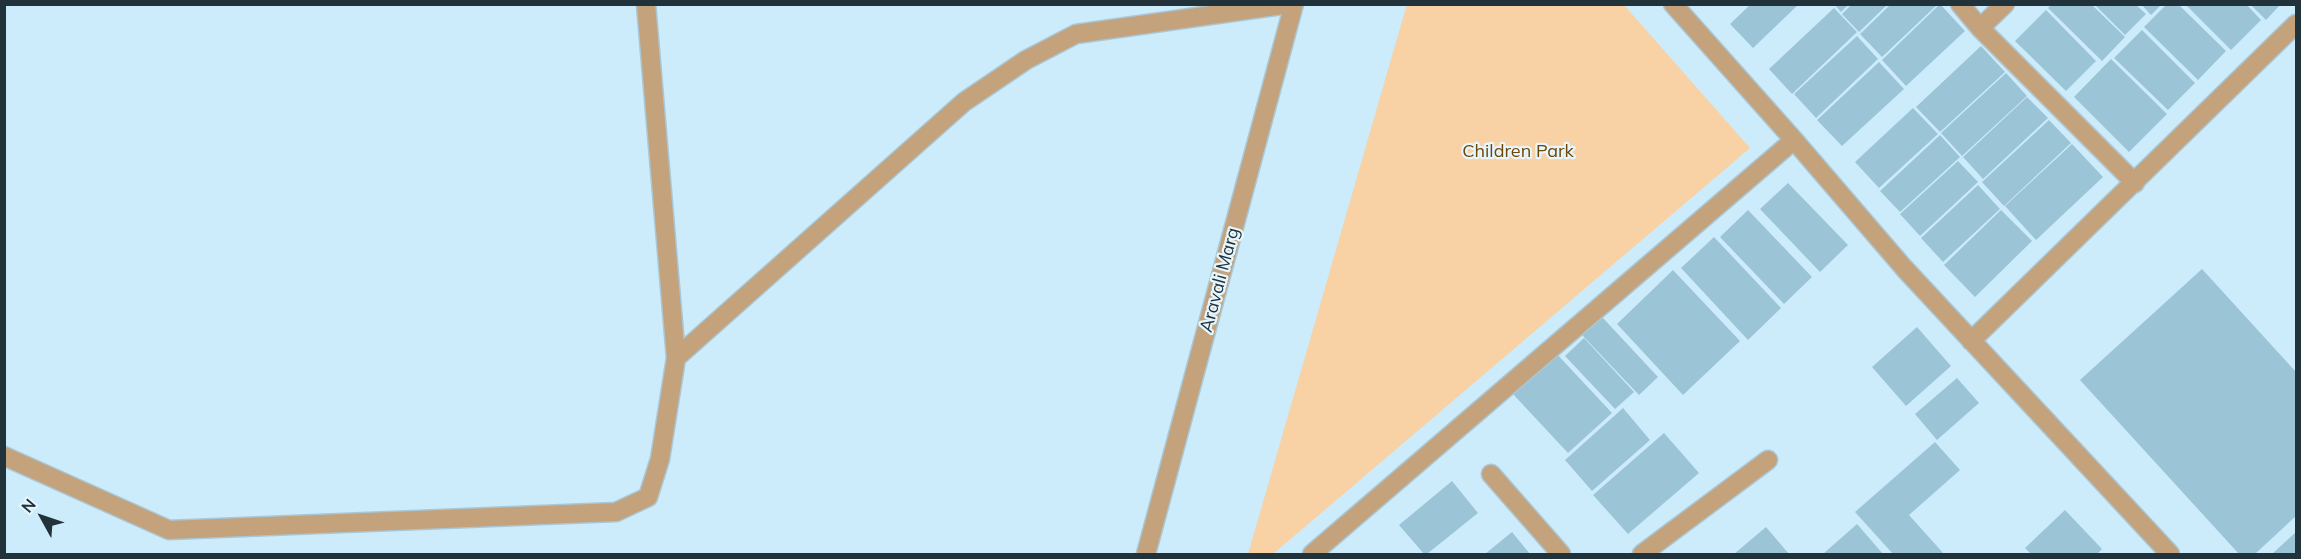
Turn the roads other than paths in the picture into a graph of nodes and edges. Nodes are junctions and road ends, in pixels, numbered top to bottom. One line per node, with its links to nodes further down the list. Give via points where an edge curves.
1 (646, 4): 12 (street)
2 (1289, 4): 12 (street, via 1076,34 1026,60 964,102)
3 (1294, 4): 16 (street, Aravali Marg)
4 (1673, 4): 9 (street)
5 (1960, 4): 8 (street)
6 (2005, 4): 8 (street)
7 (2296, 24): 10 (street)
8 (1980, 28): 10 (street)
9 (1794, 140): 11 (street); 17 (street)
10 (2135, 183): 11 (street)
11 (1971, 341): 20 (street)
12 (676, 358): 13 (street, via 660,459 648,497 616,512 169,530)
13 (4, 456)
14 (1768, 460): 19 (street)
15 (1491, 474): 18 (street)
16 (1146, 555)
17 (1312, 555)
18 (1561, 555)
19 (1642, 555)
20 (2170, 555)

